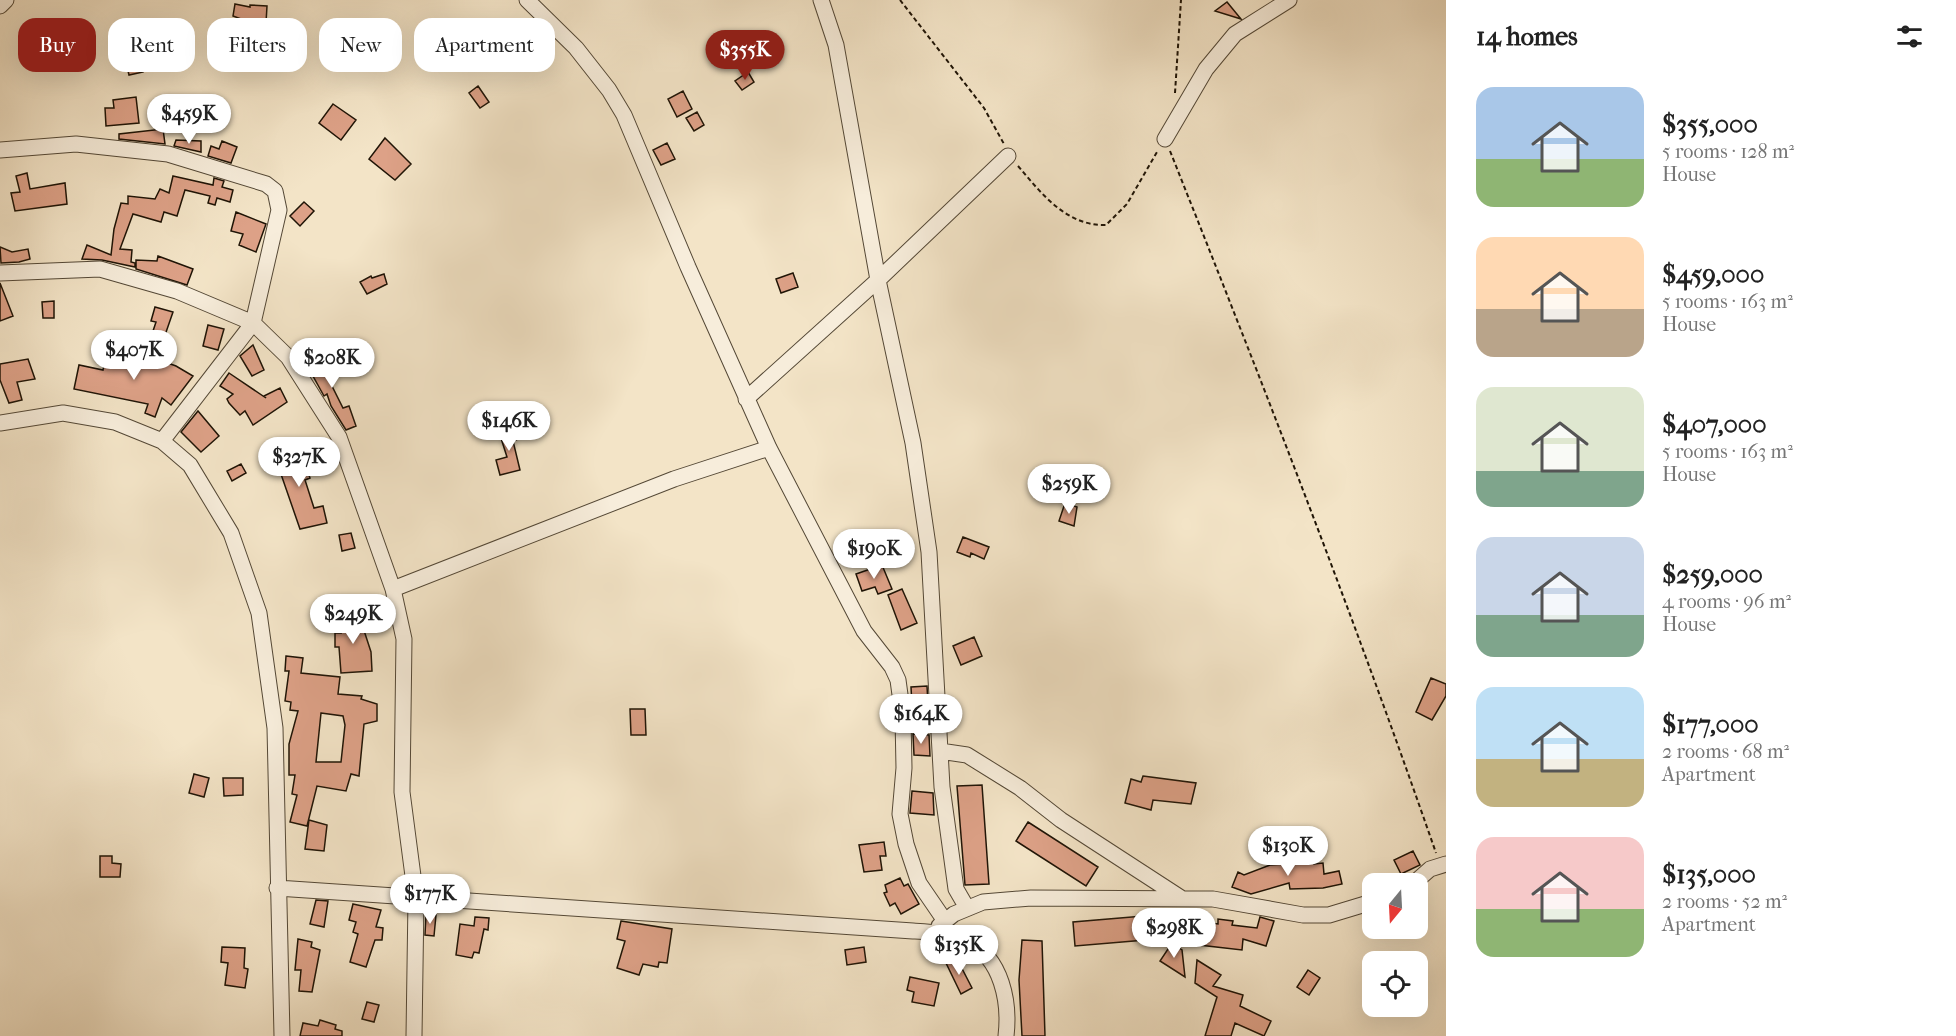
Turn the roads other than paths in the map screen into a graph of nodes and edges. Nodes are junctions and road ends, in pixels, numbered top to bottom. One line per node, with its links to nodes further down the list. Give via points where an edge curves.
1 (6, 0): 5 (street)
2 (527, 0): 12 (street, via 576,48 624,115)
3 (820, 0): 10 (street, via 836,45)
4 (1289, 0): 6 (street, via 1235,34 1206,69)
5 (0, 6)
6 (1165, 139)
7 (0, 150): 11 (street, via 76,144 168,154 266,184 276,191 279,210)
8 (1008, 156): 10 (street)
9 (0, 273): 11 (street, via 100,269 177,291)
10 (878, 280): 12 (street); 17 (street, via 913,443 929,552)
11 (253, 323): 14 (street); 16 (street, via 288,357 339,437)
12 (746, 399): 15 (street)
13 (0, 423): 14 (street, via 63,413 115,422)
14 (162, 441): 20 (street, via 190,465 212,498 231,533 259,613 275,728)
15 (770, 448): 16 (street, via 674,479); 25 (street, via 864,631 898,680 903,706 904,768 900,814 919,883)
16 (393, 590): 21 (street, via 404,639 402,792)
17 (940, 751): 22 (street, via 967,755); 24 (street, via 950,860 956,889)
18 (1443, 864): 19 (street)
19 (1428, 874)
20 (277, 888): 21 (street); 28 (street)
21 (416, 898): 26 (street); 29 (street)
22 (1181, 898): 23 (street, via 1213,899 1303,915 1329,915); 24 (street, via 1031,898 983,902)
23 (1362, 905)
24 (967, 908): 25 (street)
25 (945, 921): 26 (street)
26 (928, 932): 27 (street, via 967,941 978,948 1006,994)
27 (1004, 1032)
28 (282, 1036)
29 (414, 1036)

